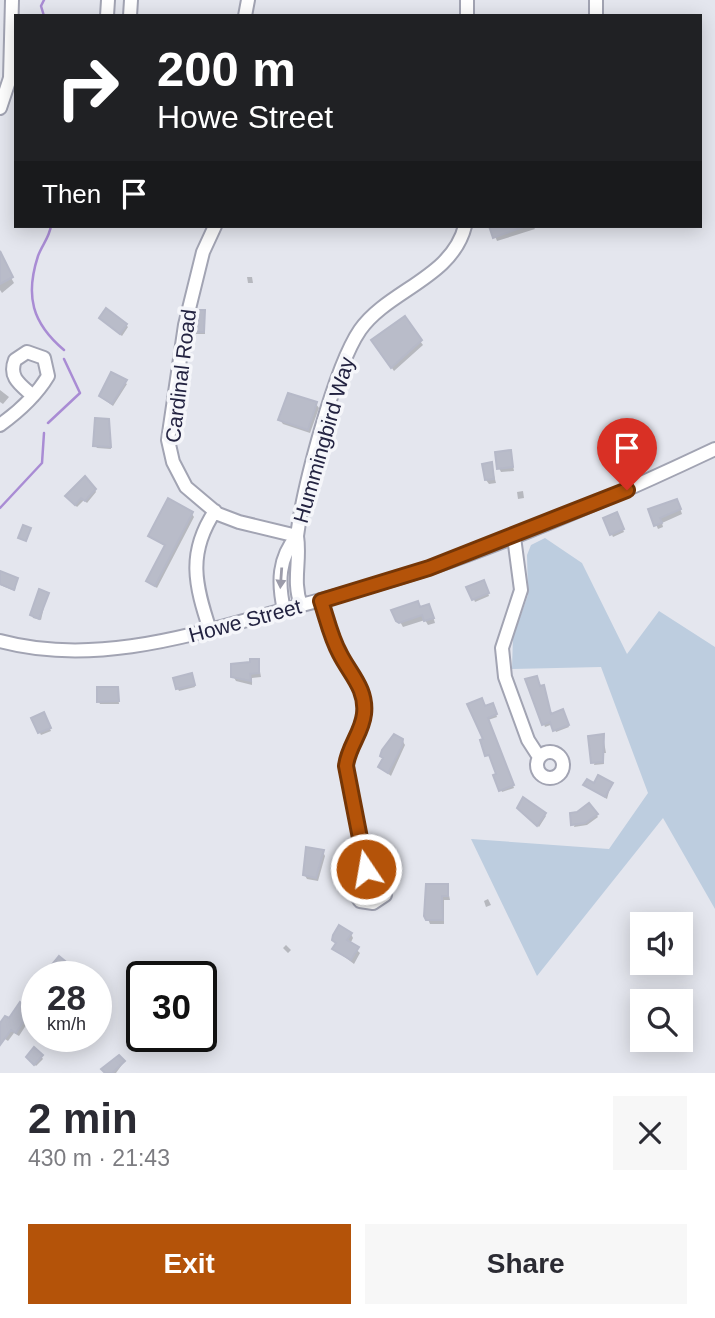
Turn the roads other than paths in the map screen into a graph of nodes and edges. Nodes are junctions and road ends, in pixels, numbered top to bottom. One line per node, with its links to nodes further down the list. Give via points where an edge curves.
1 (12, 0): 2 (street)
2 (13, 54): 3 (street)
3 (0, 108)
4 (214, 228): 9 (street, Cardinal Road, via 203,252 185,325 168,440 186,487)
5 (464, 228): 10 (street, Hummingbird Way, via 449,256 371,318 351,346 310,474)
6 (33, 396): 7 (street)
7 (0, 425)
8 (715, 449): 11 (street, Howe Street)
9 (215, 511): 10 (street, Cardinal Road, via 239,522); 15 (street, via 200,537 195,564)
10 (297, 536): 13 (street, Hummingbird Way, via 296,590); 14 (street, Hummingbird Way, one-way to 14, via 280,575)
11 (514, 537): 12 (street, Howe Street); 17 (street, via 521,590 502,648 505,677)
12 (321, 601): 13 (street, Howe Street); 18 (street, via 334,641 364,699 363,719 346,766)
13 (301, 605): 14 (street, Howe Street)
14 (284, 610): 15 (street, Howe Street)
15 (210, 630): 16 (street, Howe Street, via 131,647 83,650)
16 (0, 640)
17 (539, 757)
18 (366, 869)

